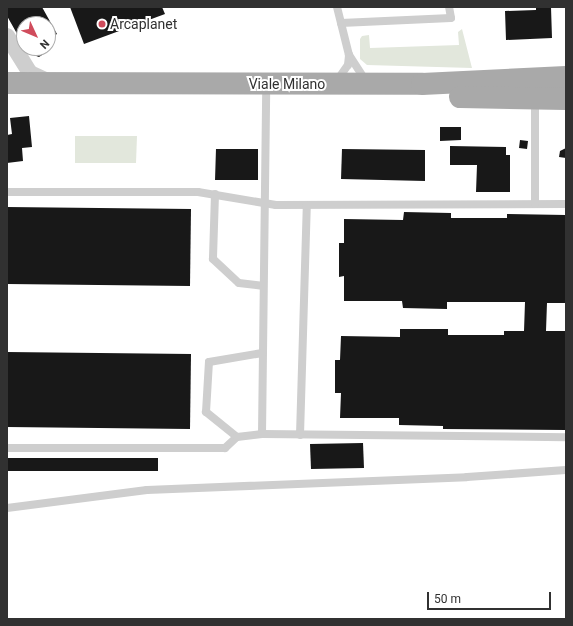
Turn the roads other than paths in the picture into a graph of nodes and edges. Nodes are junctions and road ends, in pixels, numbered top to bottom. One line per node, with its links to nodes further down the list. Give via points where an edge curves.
1 (337, 7): 3 (lane)
2 (449, 7): 3 (lane, via 451,18)
3 (341, 23): 5 (lane)
4 (7, 36): 8 (street, via 30,73)
5 (349, 55): 9 (lane, via 348,65); 10 (lane, via 359,73)
6 (566, 77): 11 (main road, Viale Milano)
7 (7, 83): 8 (main road, Viale Milano)
8 (52, 83): 9 (main road, Viale Milano)
9 (334, 84): 10 (main road, Viale Milano)
10 (370, 84): 11 (main road, Viale Milano)
11 (535, 89): 13 (main road, Viale Milano); 14 (main road, Viale Milano); 18 (lane)
12 (7, 93): 13 (main road, Viale Milano)
13 (266, 95): 17 (lane)
14 (566, 99)
15 (7, 192): 16 (lane)
16 (215, 194): 17 (lane); 21 (lane, via 213,259 239,283)
17 (263, 202): 20 (lane); 21 (lane)
18 (534, 204): 19 (lane); 20 (lane)
19 (566, 204)
20 (307, 205): 24 (lane)
21 (262, 286): 22 (lane)
22 (262, 353): 23 (lane); 25 (lane, via 209,362 206,412)
23 (262, 434): 24 (lane); 25 (lane)
24 (300, 435): 26 (lane)
25 (237, 437): 27 (lane, via 225,448)
26 (566, 437)
27 (7, 448)
28 (566, 470): 29 (lane, via 467,477 147,490)
29 (7, 508)

